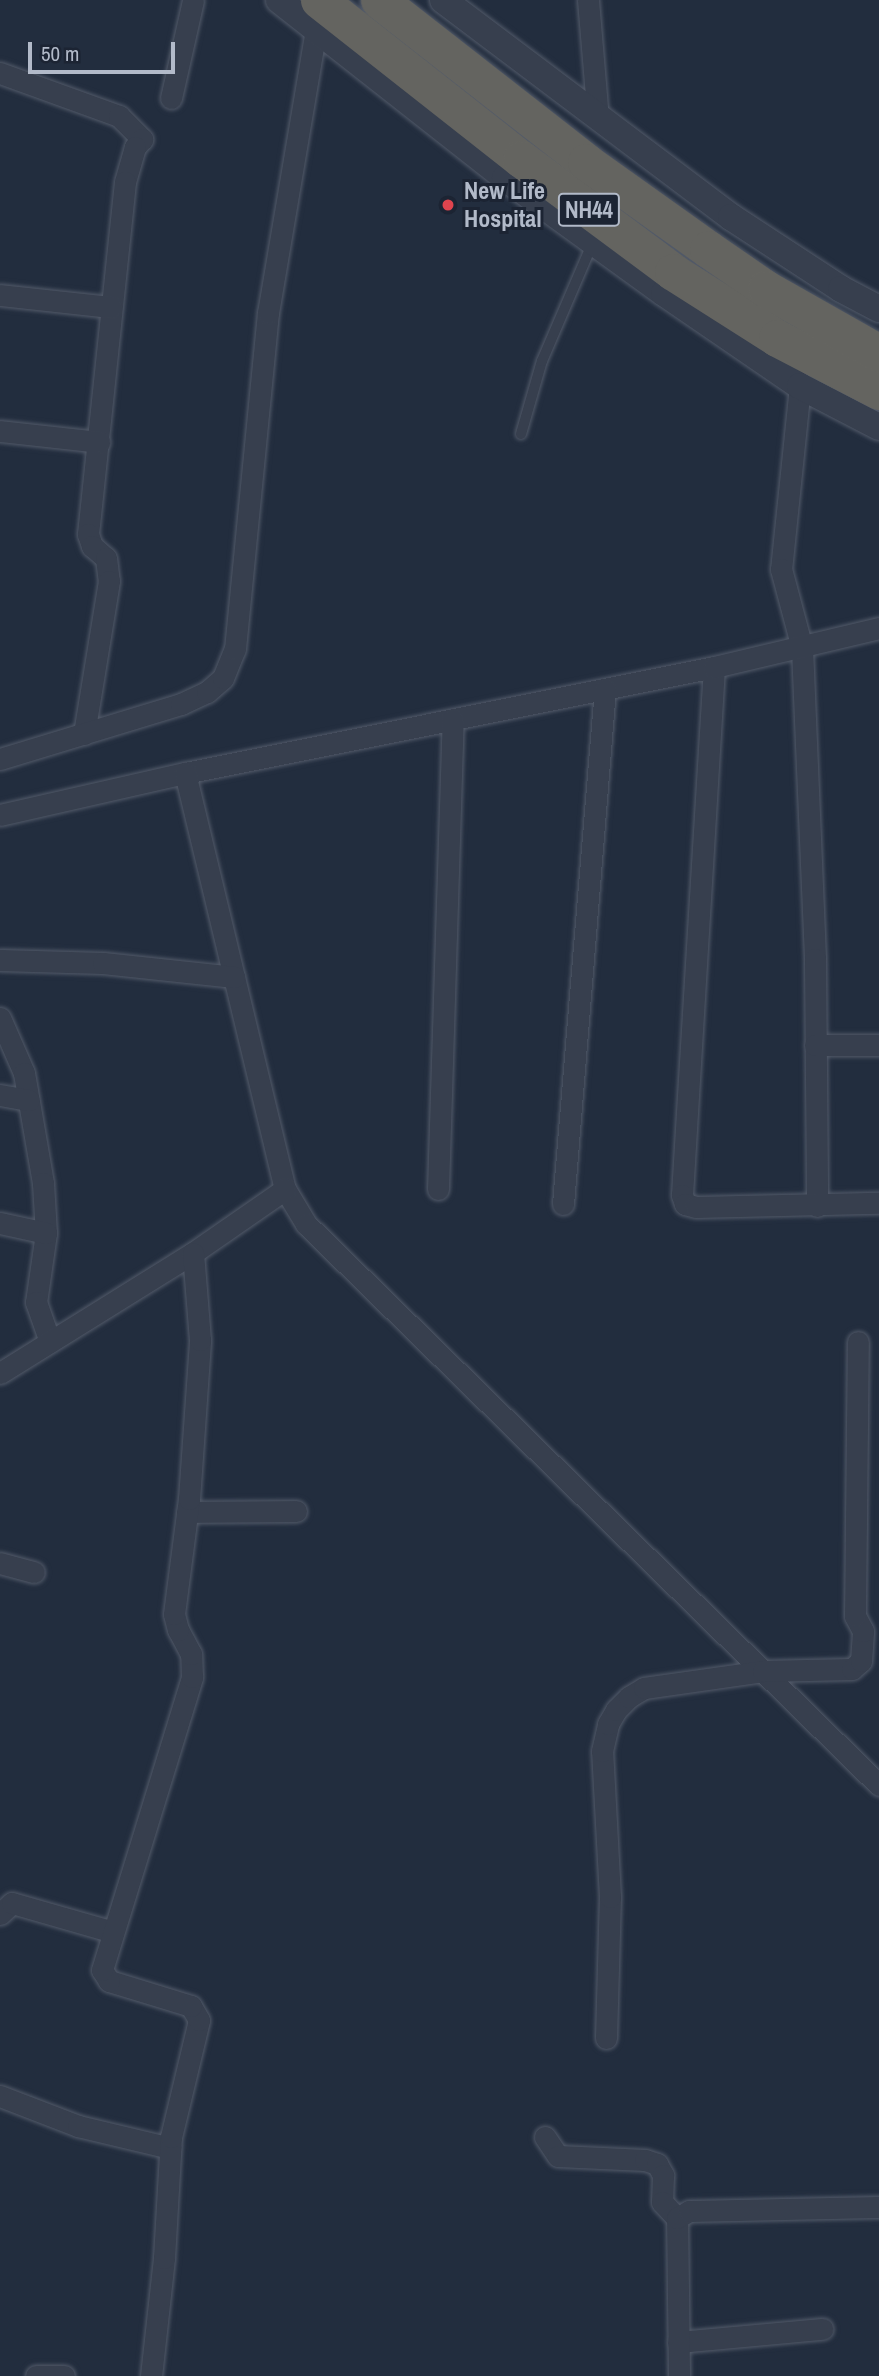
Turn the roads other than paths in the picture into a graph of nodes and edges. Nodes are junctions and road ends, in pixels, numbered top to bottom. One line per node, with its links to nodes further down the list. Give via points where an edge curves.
1 (193, 0): 8 (street)
2 (279, 0): 6 (street)
3 (379, 0): 14 (highway, NH44, via 586,162 718,256 797,309)
4 (443, 0): 9 (street)
5 (588, 0): 9 (street)
6 (318, 15): 10 (street, via 505,178); 16 (highway, NH44, via 673,272 777,338); 26 (street, via 268,313 235,649 223,678 207,692)
7 (0, 73): 12 (street, via 119,116 142,139 135,147 125,182)
8 (171, 98)
9 (598, 118): 13 (street, via 732,217)
10 (593, 242): 15 (street); 19 (lane, via 542,361)
11 (0, 295): 12 (street)
12 (111, 307): 20 (street)
13 (879, 309)
14 (879, 353)
15 (800, 386): 17 (street); 22 (street, via 781,569)
16 (879, 391)
17 (879, 426)
18 (0, 431): 20 (street)
19 (521, 434)
20 (99, 442): 26 (street, via 88,534 106,558 109,581)
21 (879, 628): 22 (street)
22 (799, 642): 23 (street); 33 (street)
23 (714, 667): 24 (street); 41 (street, via 682,1195 685,1204 696,1207)
24 (605, 689): 25 (street); 40 (street)
25 (453, 719): 28 (street); 38 (street)
26 (84, 734): 27 (street)
27 (0, 759)
28 (185, 773): 29 (street); 31 (street)
29 (0, 815)
30 (0, 960): 31 (street, via 103,963)
31 (234, 976): 37 (street)
32 (0, 1018): 36 (street, via 24,1073)
33 (815, 1045): 34 (street); 41 (street)
34 (879, 1045)
35 (0, 1095): 36 (street)
36 (29, 1100): 43 (street)
37 (285, 1189): 44 (street); 53 (street, via 306,1224)
38 (438, 1189)
39 (879, 1203): 41 (street)
40 (563, 1204)
41 (817, 1206)
42 (0, 1223): 43 (street)
43 (46, 1233): 45 (street, via 36,1302)
44 (192, 1253): 45 (street); 49 (street, via 200,1340)
45 (50, 1342): 47 (street)
46 (858, 1342): 52 (street, via 855,1616)
47 (0, 1373)
48 (296, 1511): 49 (street)
49 (187, 1512): 56 (street, via 174,1622 191,1654 192,1677)
50 (0, 1563): 51 (street)
51 (34, 1572)
52 (871, 1630): 53 (street, via 860,1661 852,1669)
53 (763, 1671): 54 (street); 57 (street, via 644,1688 628,1697 608,1724 602,1751 610,1897)
54 (879, 1785)
55 (0, 1914): 56 (street, via 12,1903)
56 (113, 1932): 60 (street, via 104,1977 191,2006 200,2020)
57 (606, 2038)
58 (0, 2096): 60 (street, via 78,2126)
59 (545, 2137): 62 (street, via 558,2156 657,2164 663,2175 662,2202)
60 (170, 2148): 67 (street)
61 (879, 2207): 62 (street, via 689,2211)
62 (677, 2218): 64 (street)
63 (822, 2329): 64 (street)
64 (678, 2342): 68 (street)
65 (36, 2376): 66 (street)
66 (64, 2376)
67 (151, 2376)
68 (678, 2376)

